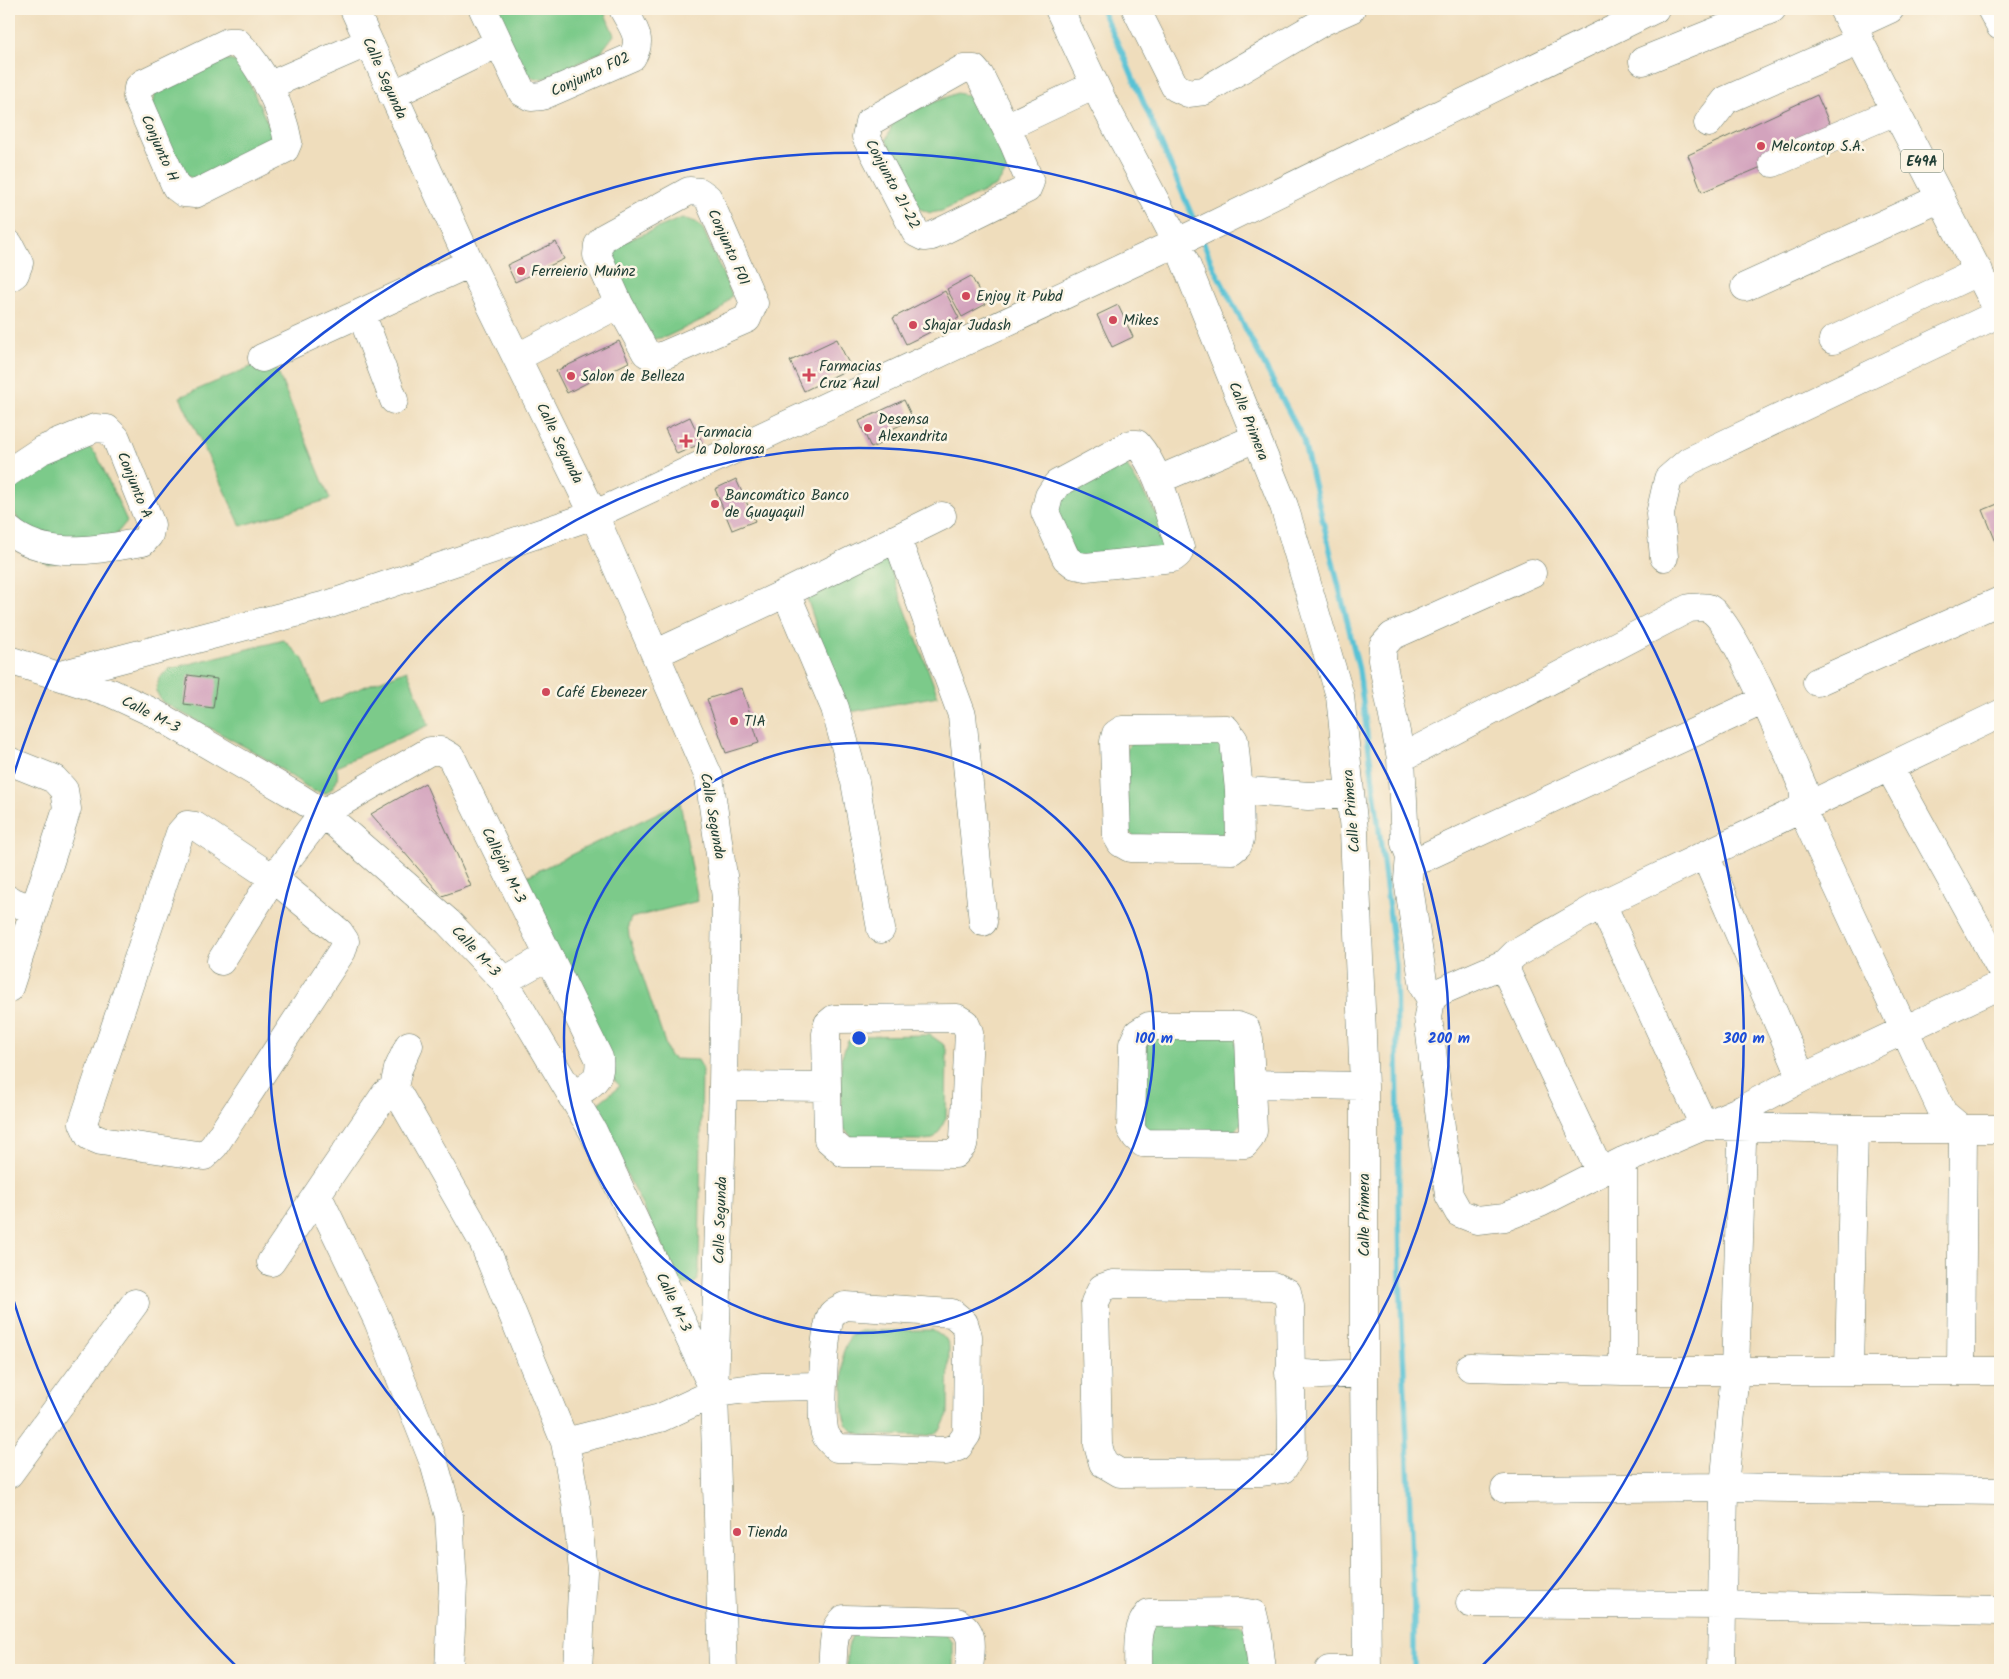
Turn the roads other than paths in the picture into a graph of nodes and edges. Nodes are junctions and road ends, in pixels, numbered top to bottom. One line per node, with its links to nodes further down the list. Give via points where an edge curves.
1 (354, 9): 13 (street, Calle Segunda)
2 (483, 9): 14 (street, Conjunto F02)
3 (624, 9): 14 (street, Conjunto F02, via 638,38 639,48 632,57 542,96 531,97 522,92)
4 (1058, 9): 17 (street, Calle Primera)
5 (1136, 9): 6 (street, via 1174,87 1188,93 1204,91 1324,21)
6 (1351, 9)
7 (1655, 9): 24 (street)
8 (1772, 9): 15 (street)
9 (1890, 9): 11 (street)
10 (1991, 9): 12 (street)
11 (1852, 25): 19 (street, E49A); 20 (street, via 1726,100)
12 (2000, 26)
13 (369, 42): 16 (street); 18 (street, Calle Segunda)
14 (499, 43): 18 (street)
15 (1643, 61)
16 (268, 86): 16 (street, Conjunto H, via 236,42 228,42 138,88 137,97 176,187 184,193 195,194 285,149 288,142 286,132)
17 (1099, 93): 21 (street); 24 (street, Calle Primera)
18 (392, 95): 26 (street, Calle Segunda)
19 (1896, 111): 22 (street); 23 (street, E49A)
20 (1708, 123)
21 (1010, 135): 21 (street, Conjunto 21-22, via 1028,174 1030,182 1027,189 924,237 916,233 866,138 869,122 963,69 974,69 980,76)
22 (1773, 163)
23 (1941, 198): 28 (street, E49A); 29 (street)
24 (1178, 242): 37 (street, Calle Primera); 40 (street)
25 (9, 244): 27 (street, via 18,263 15,274)
26 (470, 263): 31 (street); 34 (street, Calle Segunda)
27 (9, 278)
28 (1989, 280): 32 (street, E49A); 33 (street)
29 (1745, 287)
30 (619, 304): 30 (street, Conjunto F01, via 646,353 654,357 747,319 754,303 708,198 700,192 689,191 605,237 598,246 597,255); 34 (street)
31 (361, 313): 35 (street); 36 (street)
32 (2000, 313): 44 (street, via 1689,461 1668,479 1660,514)
33 (1833, 340)
34 (518, 357): 40 (street, Calle Segunda)
35 (262, 358)
36 (394, 400)
37 (1256, 438): 39 (street); 58 (street, Calle Primera, via 1284,506 1340,696)
38 (9, 472): 42 (street, Conjunto A, via 42,450 95,428 107,430 116,438 151,525 143,542 90,551 55,549 22,541)
39 (1158, 480): 39 (street, via 1180,548 1178,554 1173,558 1086,567 1075,565 1066,558 1045,512 1048,496 1057,484 1131,444 1137,444 1144,452)
40 (594, 515): 48 (street, Calle Segunda); 50 (street, via 330,604)
41 (942, 516): 43 (street)
42 (9, 530)
43 (897, 539): 46 (street); 67 (street, via 962,715)
44 (1664, 557)
45 (1532, 573): 54 (street, via 1392,636 1383,646 1382,660)
46 (786, 593): 48 (street); 68 (street, via 835,708 855,782)
47 (2000, 601): 51 (street)
48 (657, 653): 81 (street, Calle Segunda, via 709,777 726,897)
49 (9, 660): 50 (street, Calle M-3)
50 (60, 675): 60 (street, Calle M-3, via 154,713)
51 (1817, 682)
52 (1764, 700): 54 (street, via 1723,620 1708,608 1689,608); 59 (street, via 1803,787); 62 (street, via 1423,858)
53 (2000, 716): 56 (street)
54 (1401, 758): 62 (street, via 1405,842)
55 (9, 761): 66 (street, via 54,779 64,790 67,809)
56 (1890, 768): 59 (street); 72 (street)
57 (1239, 790): 57 (street, via 1240,839 1232,850 1130,848 1117,836 1116,734 1122,730 1226,729 1234,740); 58 (street, via 1308,796)
58 (1350, 794): 82 (street, Calle Primera)
59 (1802, 810): 61 (street); 77 (street)
60 (323, 813): 63 (street); 69 (street, Callejón M-3, via 430,751 441,751 451,757); 73 (street, Calle M-3, via 448,922)
61 (1705, 855): 65 (street); 79 (street)
62 (1410, 856): 76 (street, via 1408,880 1424,988)
63 (273, 878): 63 (street, via 195,826 187,824 180,834 83,1123 88,1136 101,1141 204,1156 214,1146 345,941 340,932); 70 (street)
64 (9, 900): 66 (street)
65 (1602, 904): 71 (street, via 1515,954); 87 (street)
66 (34, 910): 75 (street)
67 (983, 922)
68 (881, 929)
69 (548, 956): 73 (street); 85 (street, Callejón M-3, via 598,1058 600,1071 597,1080)
70 (221, 961)
71 (1506, 963): 76 (street); 91 (street, via 1508,975)
72 (2000, 968)
73 (504, 981): 85 (street, Calle M-3)
74 (2000, 985): 77 (street)
75 (9, 988)
76 (1430, 999): 91 (street, via 1428,1016 1449,1195 1459,1213 1477,1220 1505,1217)
77 (1902, 1030): 79 (street); 89 (street, via 1942,1113)
78 (409, 1045): 84 (street, via 398,1069)
79 (1802, 1078): 86 (street)
80 (1252, 1084): 80 (street, via 1253,1131 1245,1144 1143,1143 1131,1129 1133,1044 1138,1033 1149,1026 1238,1026 1246,1030); 82 (street)
81 (723, 1086): 83 (street); 104 (street, Calle Segunda)
82 (1364, 1086): 102 (street, Calle Primera)
83 (826, 1087): 83 (street, via 828,1139 844,1153 955,1154 964,1139 969,1032 965,1023 957,1018 834,1019 828,1024 826,1034)
84 (393, 1092): 92 (street, via 386,1093); 105 (street, via 399,1095 483,1242)
85 (572, 1097): 104 (street, Calle M-3, via 593,1131)
86 (1744, 1118): 87 (street); 88 (street); 97 (street)
87 (1704, 1126): 91 (street)
88 (1854, 1130): 89 (street); 98 (street)
89 (1963, 1130): 90 (street); 99 (street)
90 (2000, 1130)
91 (1612, 1166): 96 (street)
92 (318, 1196): 93 (street); 113 (street, via 378,1321 434,1463 449,1516 454,1584)
93 (271, 1262)
94 (135, 1303): 106 (street)
95 (1470, 1367): 96 (street)
96 (1623, 1371): 97 (street)
97 (1735, 1371): 98 (street); 107 (street)
98 (1849, 1371): 99 (street)
99 (1961, 1371): 100 (street)
100 (2000, 1371)
101 (1290, 1373): 101 (street, via 1290,1306 1286,1292 1273,1286 1113,1284 1102,1288 1095,1302 1098,1445 1103,1463 1120,1473 1283,1469 1292,1455); 102 (street)
102 (1364, 1374): 121 (street, Calle Primera)
103 (822, 1386): 103 (street, via 824,1429 827,1438 837,1448 946,1451 958,1447 967,1434 968,1336 964,1323 952,1312 845,1306 832,1313 828,1323); 104 (street, via 763,1387)
104 (714, 1393): 105 (street, via 660,1418); 115 (street, Calle Segunda)
105 (565, 1442): 114 (street, via 584,1571)
106 (9, 1474)
107 (1724, 1487): 108 (street); 109 (street); 111 (street)
108 (1505, 1489)
109 (2000, 1491)
110 (1470, 1603): 111 (street)
111 (1721, 1605): 112 (street); 122 (street)
112 (2000, 1611)
113 (449, 1670)
114 (578, 1670)
115 (723, 1670)
116 (832, 1670): 117 (street, via 835,1634 838,1624 844,1619 957,1622 971,1635)
117 (969, 1670)
118 (1138, 1670): 119 (street, via 1139,1632 1142,1620 1149,1612 1253,1614)
119 (1262, 1670)
120 (1329, 1670): 121 (street)
121 (1367, 1670)
122 (1721, 1670)

